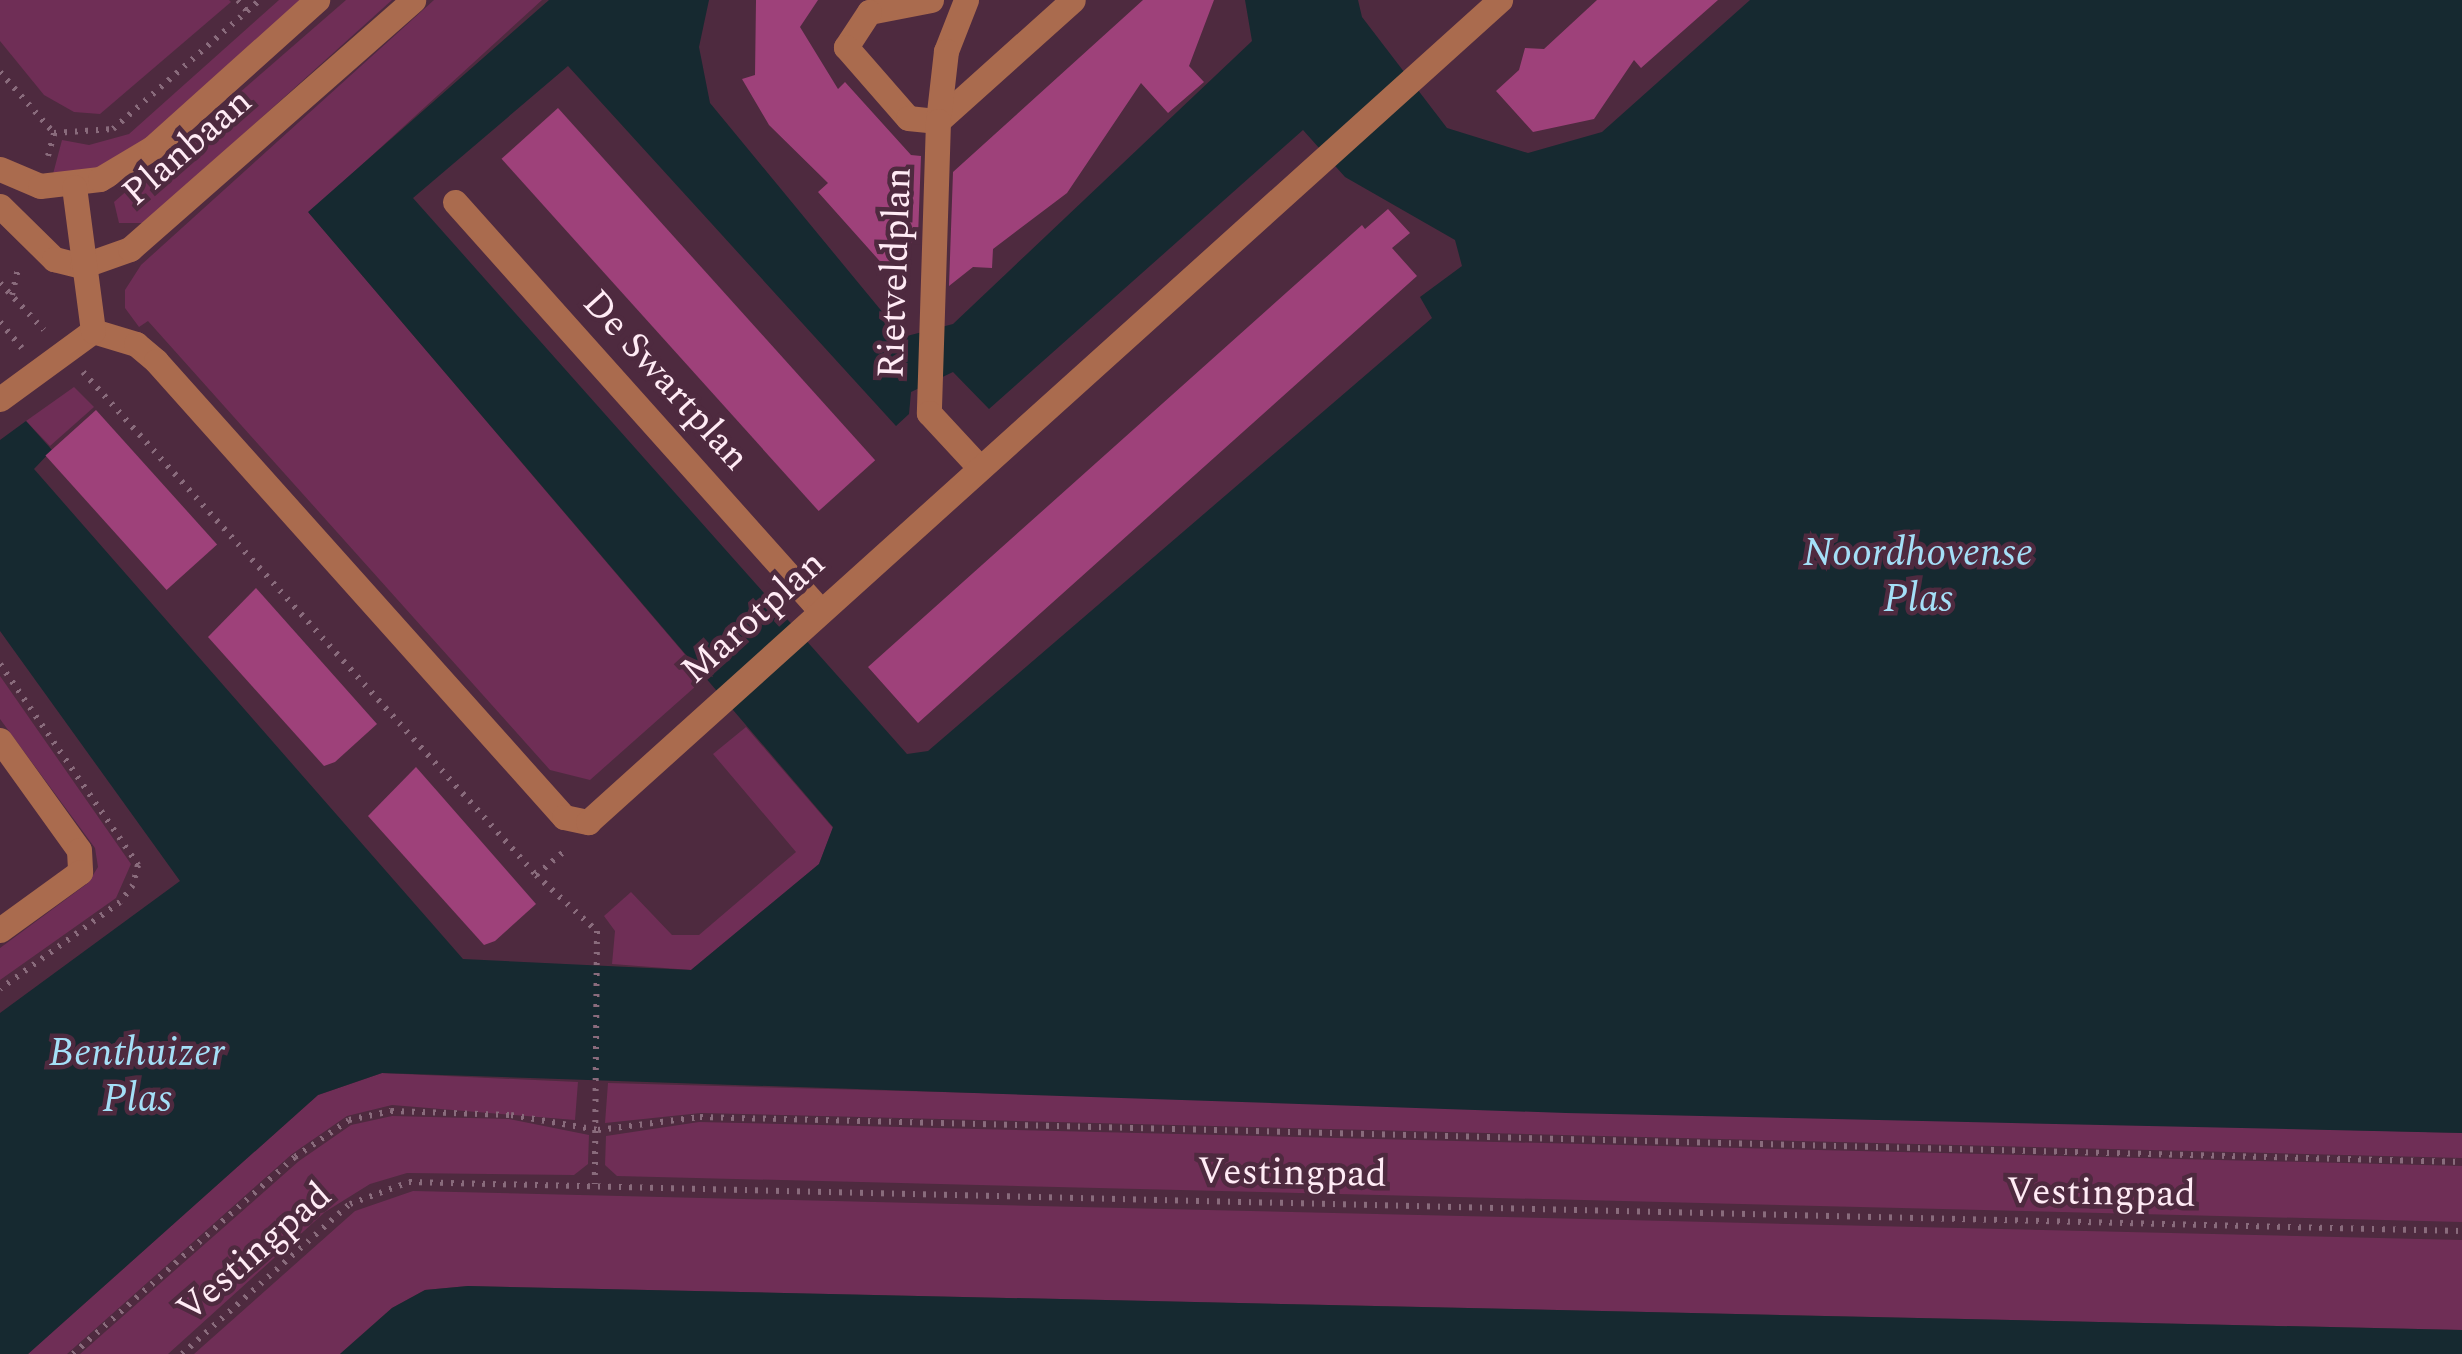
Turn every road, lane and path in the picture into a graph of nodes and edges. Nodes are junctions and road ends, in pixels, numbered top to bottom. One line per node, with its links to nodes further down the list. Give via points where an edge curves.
1 (238, 0): 9 (path)
2 (260, 0): 9 (path)
3 (317, 0): 13 (street, Planbaan, via 152,148)
4 (413, 0): 16 (street, Planbaan, via 130,249)
5 (931, 0): 11 (street, Rietveldplan, via 868,12 846,47 908,118)
6 (966, 0): 11 (street, Rietveldplan, via 946,51)
7 (1074, 0): 11 (street, Rietveldplan)
8 (1500, 0): 21 (street, Marotplan)
9 (248, 10): 10 (path, via 113,129 54,132)
10 (0, 72)
11 (938, 122): 21 (street, Rietveldplan, via 928,413)
12 (0, 169): 13 (street, Planbaan, via 40,186)
13 (74, 187): 16 (street)
14 (455, 202): 22 (street, De Swartplan)
15 (0, 206): 16 (street, via 40,252)
16 (82, 266): 18 (street)
17 (0, 284): 19 (path)
18 (93, 331): 19 (street); 22 (street, Marotplan, via 136,344 156,361 564,817 588,822)
19 (63, 350): 20 (street); 25 (path, via 536,875 598,931)
20 (3, 397)
21 (979, 468): 22 (street, Marotplan)
22 (813, 614)
23 (0, 740): 24 (street, via 79,850 80,872)
24 (0, 930)
25 (598, 1130): 26 (path, via 700,1117); 27 (path); 29 (path, via 450,1112 391,1111 349,1120 295,1156)
26 (2462, 1162)
27 (595, 1184): 28 (path, Vestingpad); 30 (path, Vestingpad, via 447,1180 375,1190 330,1220)
28 (2462, 1231)
29 (73, 1354)
30 (182, 1354)

